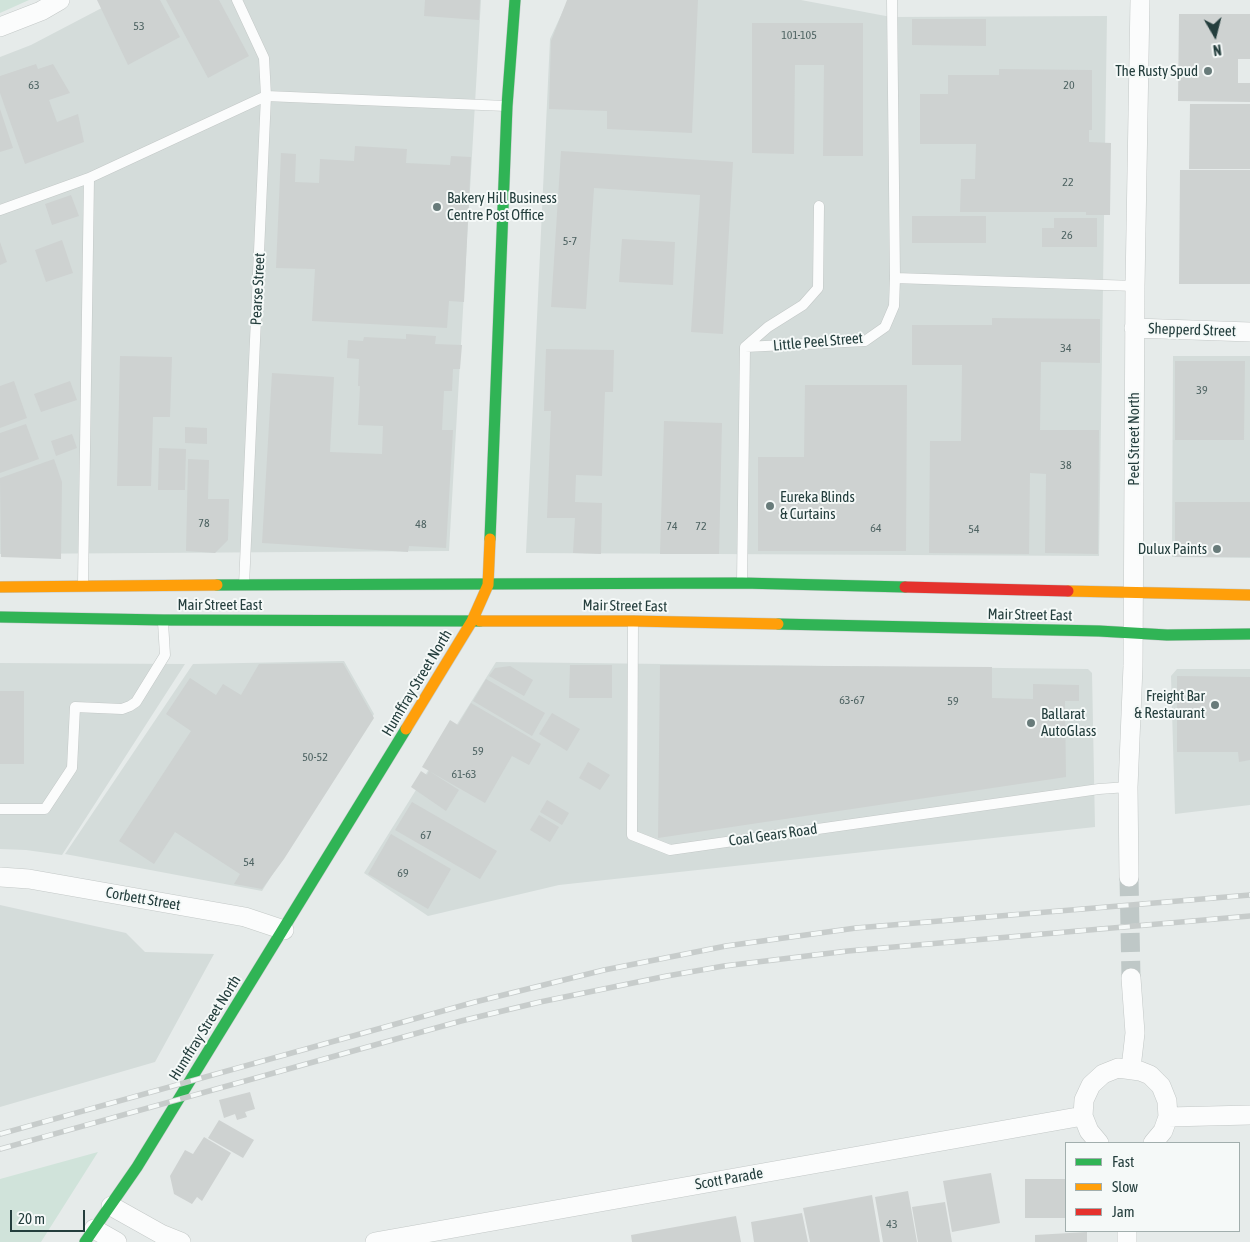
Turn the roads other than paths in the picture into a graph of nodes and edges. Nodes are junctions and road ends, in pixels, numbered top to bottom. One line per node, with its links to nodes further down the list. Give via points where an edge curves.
1 (60, 0): 7 (street)
2 (237, 0): 9 (lane, Pearse Street, via 264,58)
3 (507, 0): 8 (main road, Humffray Street North)
4 (892, 0): 14 (lane, Little Peel Street)
5 (1140, 0): 15 (street, Peel Street North)
6 (520, 2): 8 (main road)
7 (0, 27)
8 (510, 57): 10 (main road, Humffray Street North)
9 (266, 96): 10 (lane); 11 (lane); 21 (lane, Pearse Street)
10 (507, 106): 22 (main road, Humffray Street North)
11 (89, 178): 13 (lane); 20 (lane)
12 (819, 206): 18 (lane, via 818,288 803,305 768,326)
13 (0, 210)
14 (895, 278): 15 (lane); 18 (lane, Little Peel Street, via 894,306 885,327 865,341)
15 (1135, 286): 16 (street, Peel Street North)
16 (1134, 328): 17 (street, Shepperd Street); 24 (street, Peel Street North)
17 (1250, 332)
18 (745, 347): 19 (lane)
19 (742, 583): 22 (main road, Mair Street East); 24 (main road, Mair Street East)
20 (83, 585): 21 (main road, Mair Street East); 23 (main road, Mair Street East)
21 (244, 585): 22 (main road, Mair Street East)
22 (488, 586): 28 (main road, Humffray Street North)
23 (0, 587)
24 (1133, 593): 25 (main road, Mair Street East); 30 (street, Peel Street North)
25 (1250, 595)
26 (0, 617): 27 (main road, Mair Street East)
27 (163, 620): 28 (main road, Mair Street East); 33 (lane, via 164,654 134,704 122,709 75,706 72,768 45,809)
28 (472, 620): 29 (main road, Mair Street East); 36 (main road, Humffray Street North)
29 (633, 621): 30 (main road, Mair Street East); 32 (lane, Coal Gears Road, via 632,835 670,850)
30 (1132, 633): 31 (main road, Mair Street East); 32 (street, Peel Street North)
31 (1250, 634)
32 (1128, 787): 35 (street, Peel Street North)
33 (0, 809)
34 (0, 877): 36 (street, Corbett Street, via 29,879 228,914)
35 (1129, 877)
36 (284, 930): 44 (main road, Humffray Street North)
37 (1131, 978): 38 (street, via 1135,1033)
38 (1131, 1068): 40 (street, via 1118,1068 1103,1074 1091,1085 1084,1100); 41 (street, via 1150,1075 1161,1086 1167,1101)
39 (1250, 1115): 41 (street)
40 (1083, 1116): 42 (street); 48 (street, Scott Parade)
41 (1168, 1117): 43 (street, via 1163,1131)
42 (1098, 1142)
43 (1153, 1142)
44 (111, 1206): 45 (main road, Humffray Street North); 47 (street)
45 (90, 1235): 46 (street)
46 (117, 1242)
47 (181, 1242)
48 (375, 1242)

